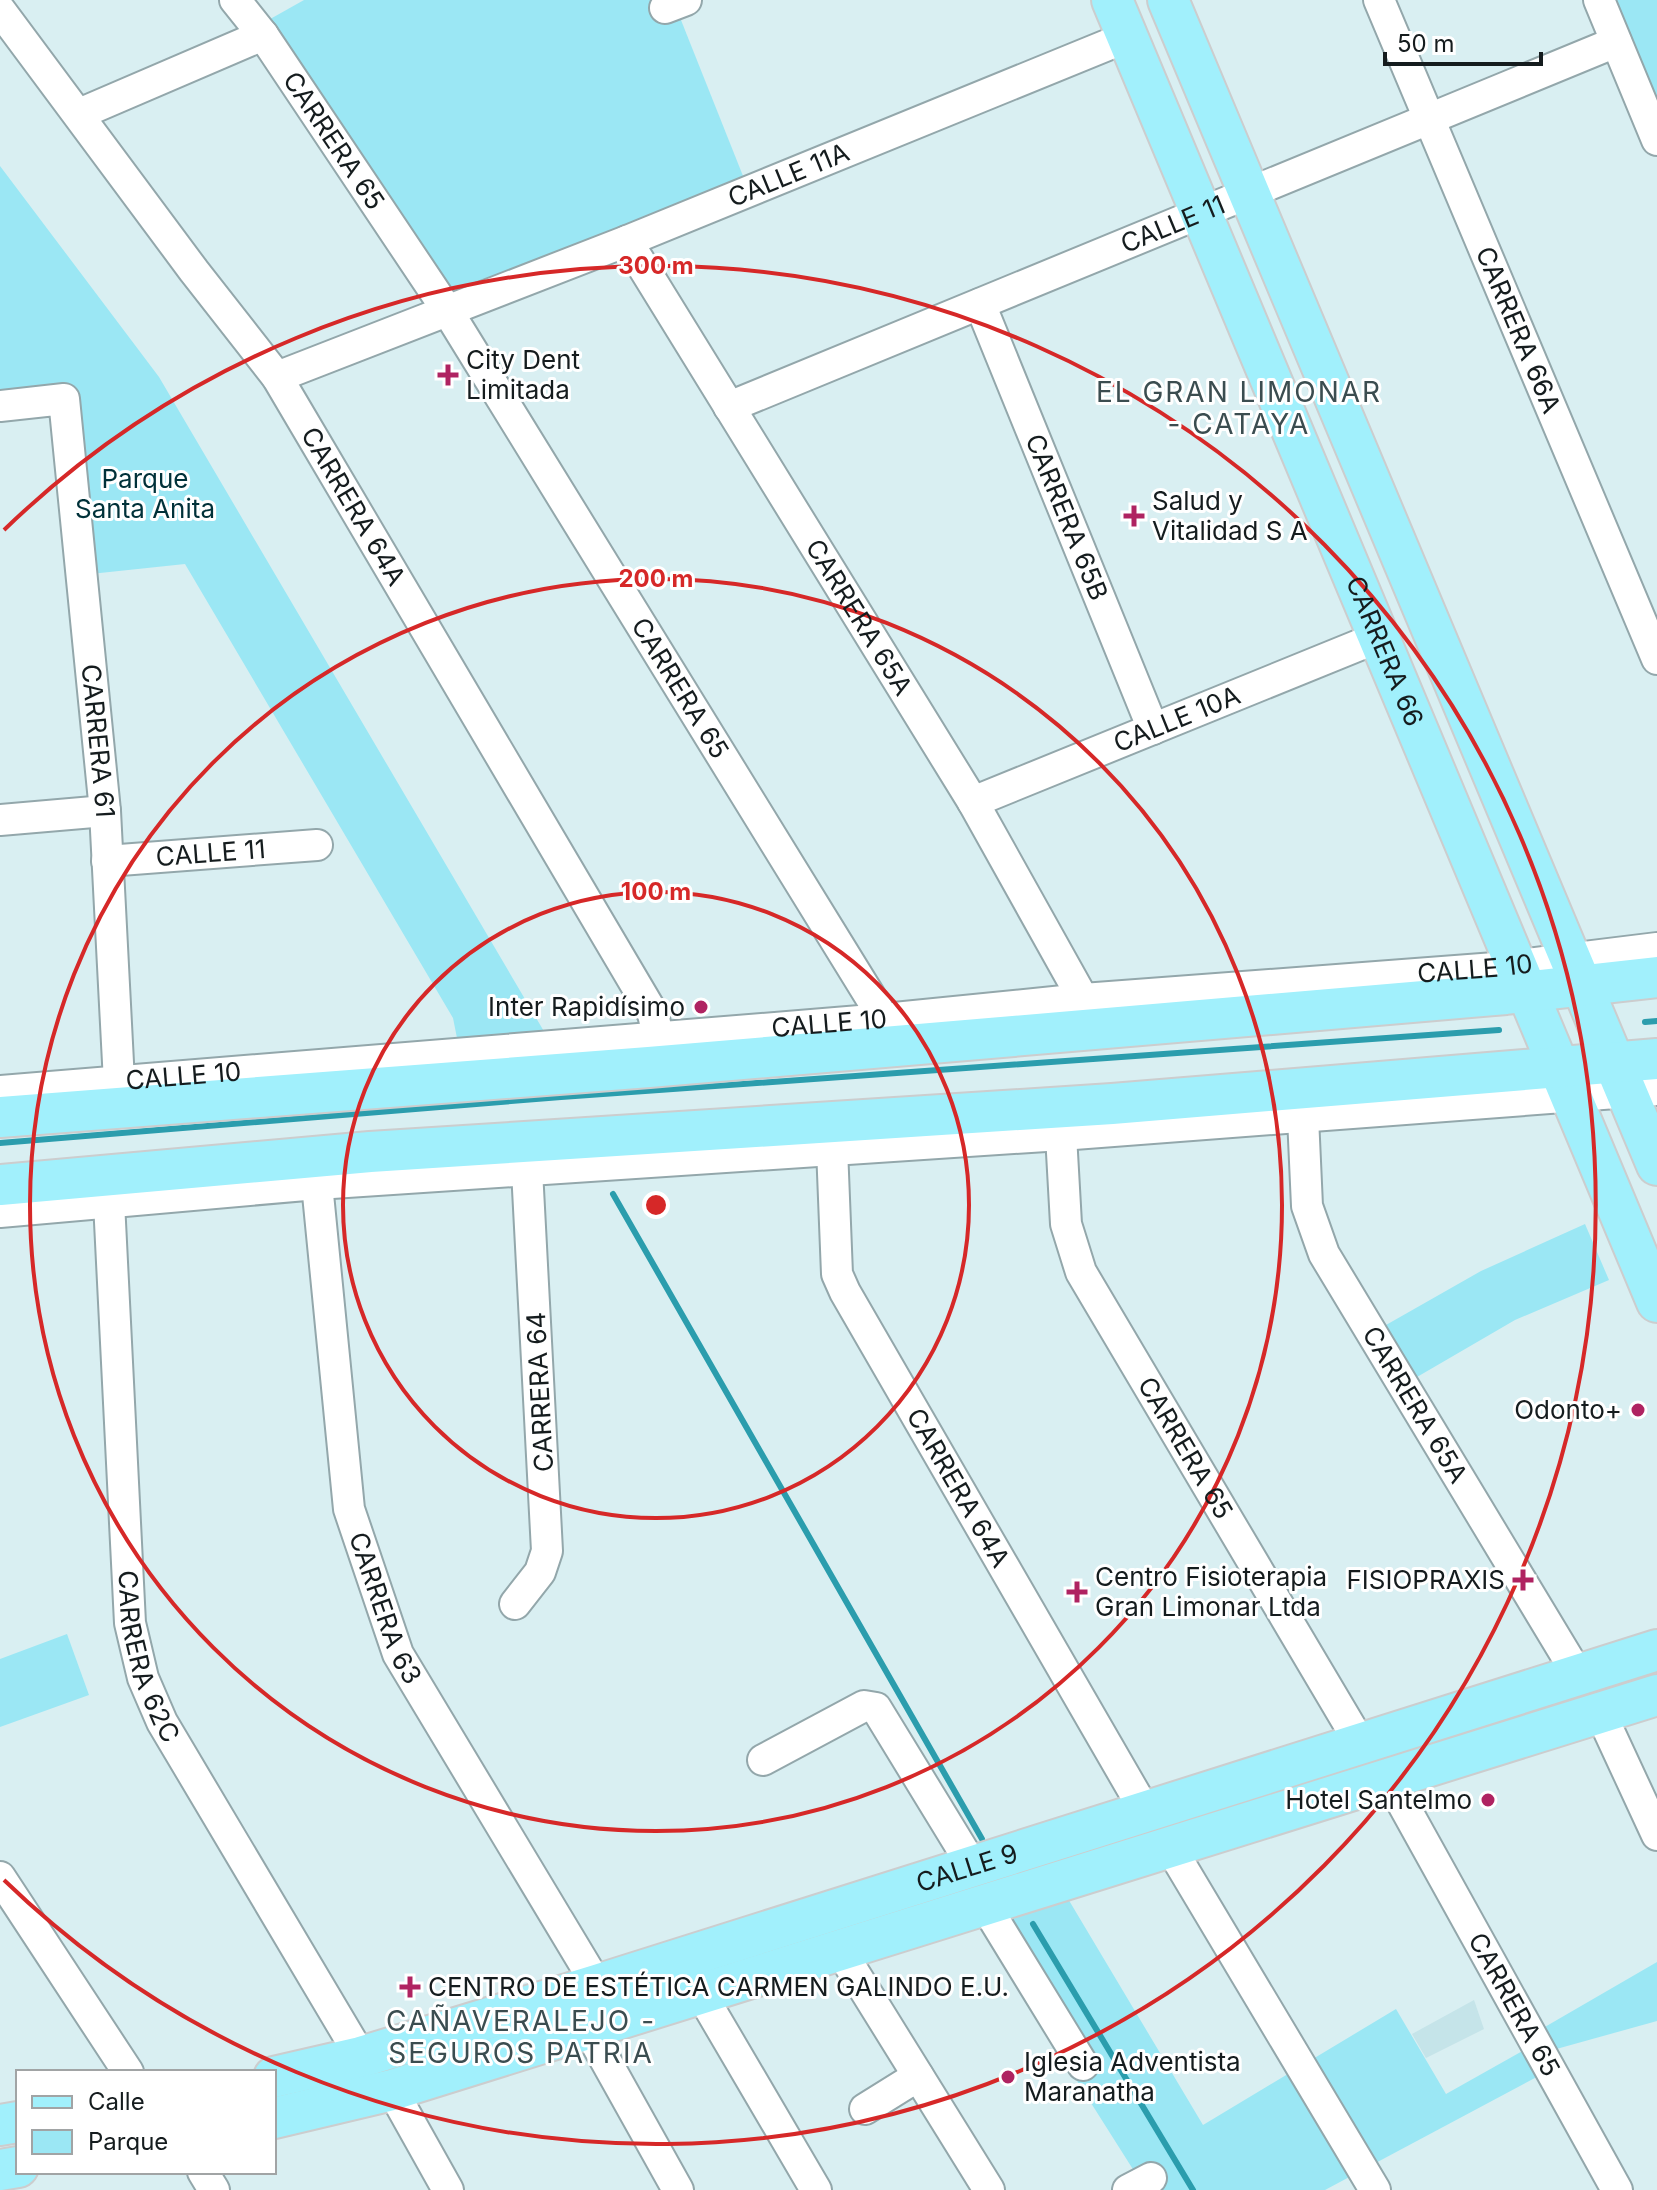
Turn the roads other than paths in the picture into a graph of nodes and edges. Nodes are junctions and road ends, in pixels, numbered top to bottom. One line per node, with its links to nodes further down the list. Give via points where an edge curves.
1 (235, 0): 7 (street, CARRERA 65)
2 (1112, 0): 8 (main road, CARRERA 66)
3 (1168, 0): 13 (main road, CARRERA 66)
4 (1379, 0): 11 (street, CARRERA 66A)
5 (1599, 0): 9 (street)
6 (0, 10): 10 (street, CARRERA 64A)
7 (263, 35): 10 (street); 17 (street, CARRERA 65)
8 (1127, 37): 14 (main road, CARRERA 66); 15 (street, CALLE 11A)
9 (1616, 42): 11 (street, CALLE 11); 12 (street)
10 (79, 114): 18 (street, CARRERA 64A)
11 (1429, 119): 13 (street, CALLE 11); 22 (street, CARRERA 66A)
12 (1657, 140)
13 (1249, 193): 14 (street, CALLE 11); 30 (main road, CARRERA 66)
14 (1201, 213): 16 (street, CALLE 11); 21 (main road, CARRERA 66)
15 (627, 241): 17 (street, CALLE 11A); 20 (street, CARRERA 65A)
16 (980, 304): 20 (street, CALLE 11); 23 (street, CARRERA 65B)
17 (447, 310): 18 (street, CALLE 11A); 35 (street, CARRERA 65)
18 (277, 377): 36 (street, CARRERA 64A, via 653,1014)
19 (0, 406): 25 (street, CARRERA 61, via 64,399)
20 (729, 407): 24 (street, CARRERA 65A)
21 (1379, 637): 23 (street, CALLE 10A); 32 (main road, CARRERA 66)
22 (1657, 659)
23 (1153, 729): 24 (street, CALLE 10A)
24 (973, 802): 33 (street, CARRERA 65A)
25 (105, 811): 26 (street); 28 (street, CARRERA 61)
26 (0, 820)
27 (317, 845): 28 (street, CALLE 11)
28 (107, 861): 40 (street, CARRERA 61)
29 (1657, 948): 30 (street, CALLE 10)
30 (1576, 971): 31 (main road, CALLE 10); 32 (main road, CALLE 10); 39 (main road, CARRERA 66)
31 (1657, 977)
32 (1522, 979): 34 (main road, CALLE 10); 38 (main road, CARRERA 66)
33 (1083, 999): 34 (street, CALLE 10); 35 (street, CALLE 10)
34 (1147, 1009): 36 (main road, CALLE 10)
35 (884, 1019): 36 (street, CALLE 10)
36 (650, 1046): 40 (street, CALLE 10); 42 (main road, CALLE 10)
37 (1657, 1059): 39 (main road)
38 (1564, 1081): 39 (main road); 43 (main road); 44 (street); 55 (main road, CARRERA 66)
39 (1632, 1081): 48 (main road, CARRERA 66)
40 (119, 1082): 41 (street, CALLE 10)
41 (0, 1091)
42 (0, 1117)
43 (1112, 1117): 44 (street); 45 (street); 47 (main road, via 830,1119)
44 (1303, 1117): 58 (street, CARRERA 65A, via 1307,1206 1324,1254)
45 (1061, 1135): 46 (street); 61 (street, CARRERA 65, via 1066,1224 1081,1272)
46 (832, 1148): 47 (street); 64 (street, CARRERA 64A, via 837,1274 845,1292)
47 (573, 1153): 49 (street); 50 (main road)
48 (1657, 1165)
49 (527, 1170): 51 (street); 56 (street, CARRERA 64, via 547,1551 540,1572)
50 (220, 1179): 51 (street); 52 (main road); 53 (street)
51 (317, 1184): 74 (street, CARRERA 63, via 349,1509 398,1654)
52 (0, 1185)
53 (109, 1202): 54 (street); 77 (street, CARRERA 62C, via 130,1623 143,1678 196,1785)
54 (0, 1212)
55 (1657, 1302)
56 (515, 1604)
57 (1657, 1650): 58 (main road, CALLE 9)
58 (1578, 1675): 61 (main road, CALLE 9)
59 (1657, 1695): 60 (main road, CALLE 9)
60 (1600, 1712): 63 (main road, CALLE 9); 65 (street)
61 (1360, 1743): 64 (main road, CALLE 9)
62 (763, 1760): 67 (street, via 864,1706 876,1708)
63 (1389, 1779): 66 (main road, CALLE 9); 90 (street, CARRERA 65)
64 (1145, 1811): 67 (main road, CALLE 9)
65 (1657, 1835)
66 (1170, 1847): 69 (main road, CALLE 9); 89 (street)
67 (972, 1865): 70 (main road, CALLE 9)
68 (0, 1877): 79 (street)
69 (985, 1905): 72 (main road, CALLE 9); 78 (street)
70 (841, 1906): 71 (main road, CALLE 9); 72 (main road)
71 (786, 1923): 74 (main road, CALLE 9); 75 (main road)
72 (919, 1925): 73 (main road, CALLE 9)
73 (840, 1950): 75 (main road, CALLE 9); 80 (street)
74 (597, 1985): 77 (main road, CALLE 9)
75 (715, 1989): 76 (main road, CALLE 9); 87 (street)
76 (588, 2029): 82 (main road, CALLE 9); 86 (street)
77 (361, 2057): 81 (main road, CALLE 9)
78 (1083, 2065)
79 (127, 2070)
80 (918, 2076): 83 (street); 88 (street)
81 (276, 2077)
82 (392, 2090): 84 (main road, CALLE 9); 85 (street)
83 (865, 2109)
84 (276, 2118)
85 (448, 2190)
86 (678, 2190)
87 (816, 2190)
88 (989, 2190)
89 (1375, 2190)
90 (1617, 2190)

